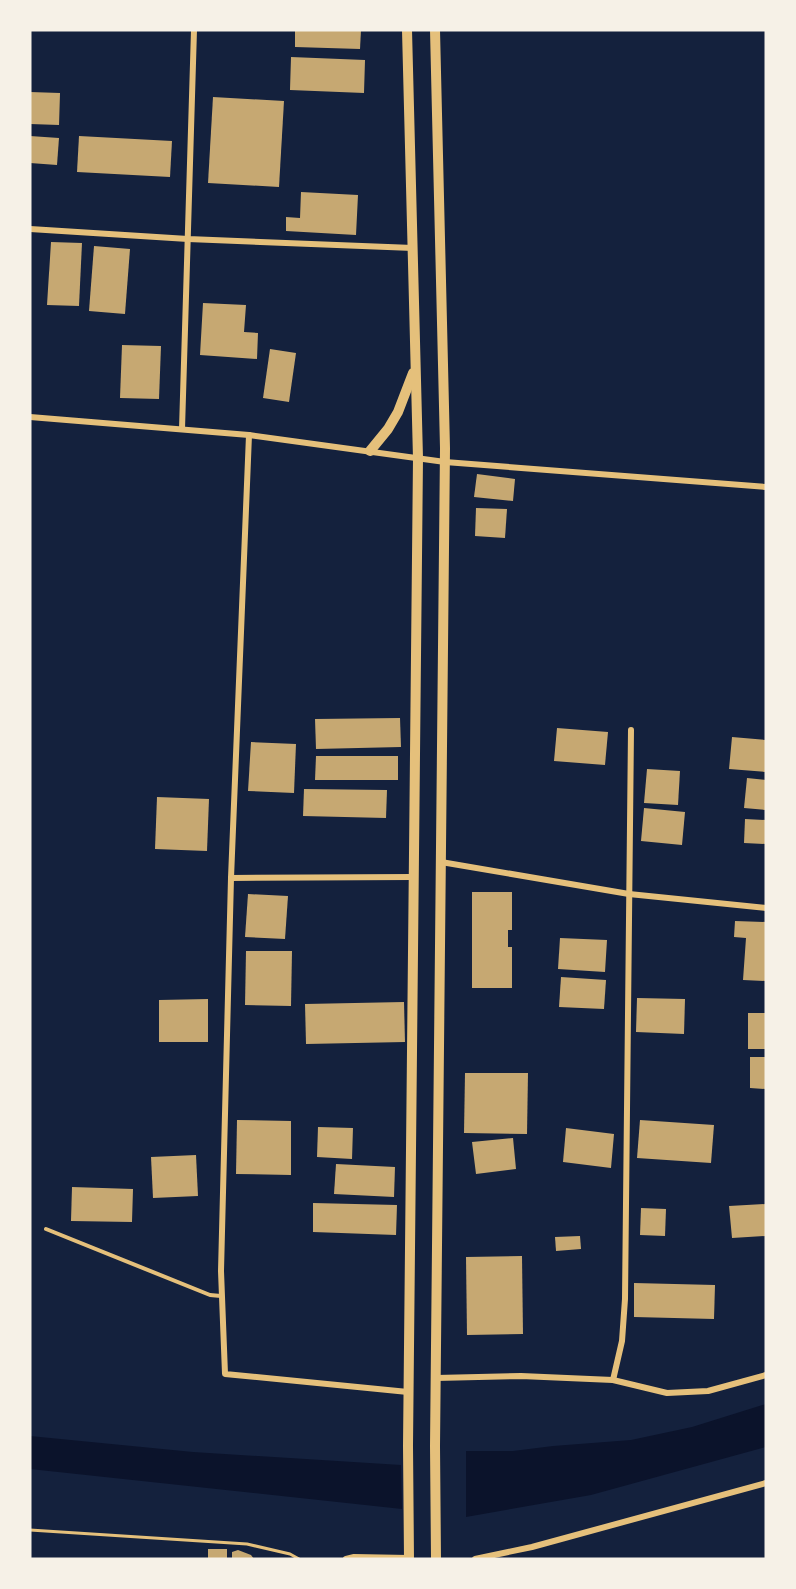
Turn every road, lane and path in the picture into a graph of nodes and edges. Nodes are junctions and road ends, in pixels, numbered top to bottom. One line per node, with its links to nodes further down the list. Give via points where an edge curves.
1 (194, 30): 5 (street)
2 (407, 30): 6 (street)
3 (435, 30): 13 (street)
4 (30, 229): 5 (street)
5 (188, 239): 6 (street); 9 (street)
6 (412, 248): 7 (street)
7 (415, 367): 11 (street, via 398,412); 12 (street)
8 (30, 417): 9 (street)
9 (182, 429): 10 (street)
10 (249, 435): 11 (street); 18 (street)
11 (370, 451): 12 (street)
12 (418, 458): 13 (street); 17 (street)
13 (445, 462): 14 (street); 16 (street)
14 (766, 488)
15 (631, 730): 19 (street)
16 (441, 862): 19 (street); 24 (street)
17 (413, 877): 18 (street); 26 (street)
18 (231, 878): 22 (street)
19 (629, 894): 20 (street); 25 (street, via 626,1299)
20 (766, 908)
21 (46, 1229): 22 (lane, via 210,1295)
22 (222, 1296): 26 (street, via 225,1374)
23 (766, 1376): 25 (street, via 708,1391 667,1393)
24 (436, 1378): 25 (street); 32 (street)
25 (613, 1380)
26 (408, 1392): 31 (street)
27 (766, 1483): 33 (street)
28 (30, 1530): 29 (path, via 247,1544)
29 (299, 1559)
30 (346, 1559): 31 (street)
31 (409, 1559)
32 (436, 1559)
33 (475, 1559)

